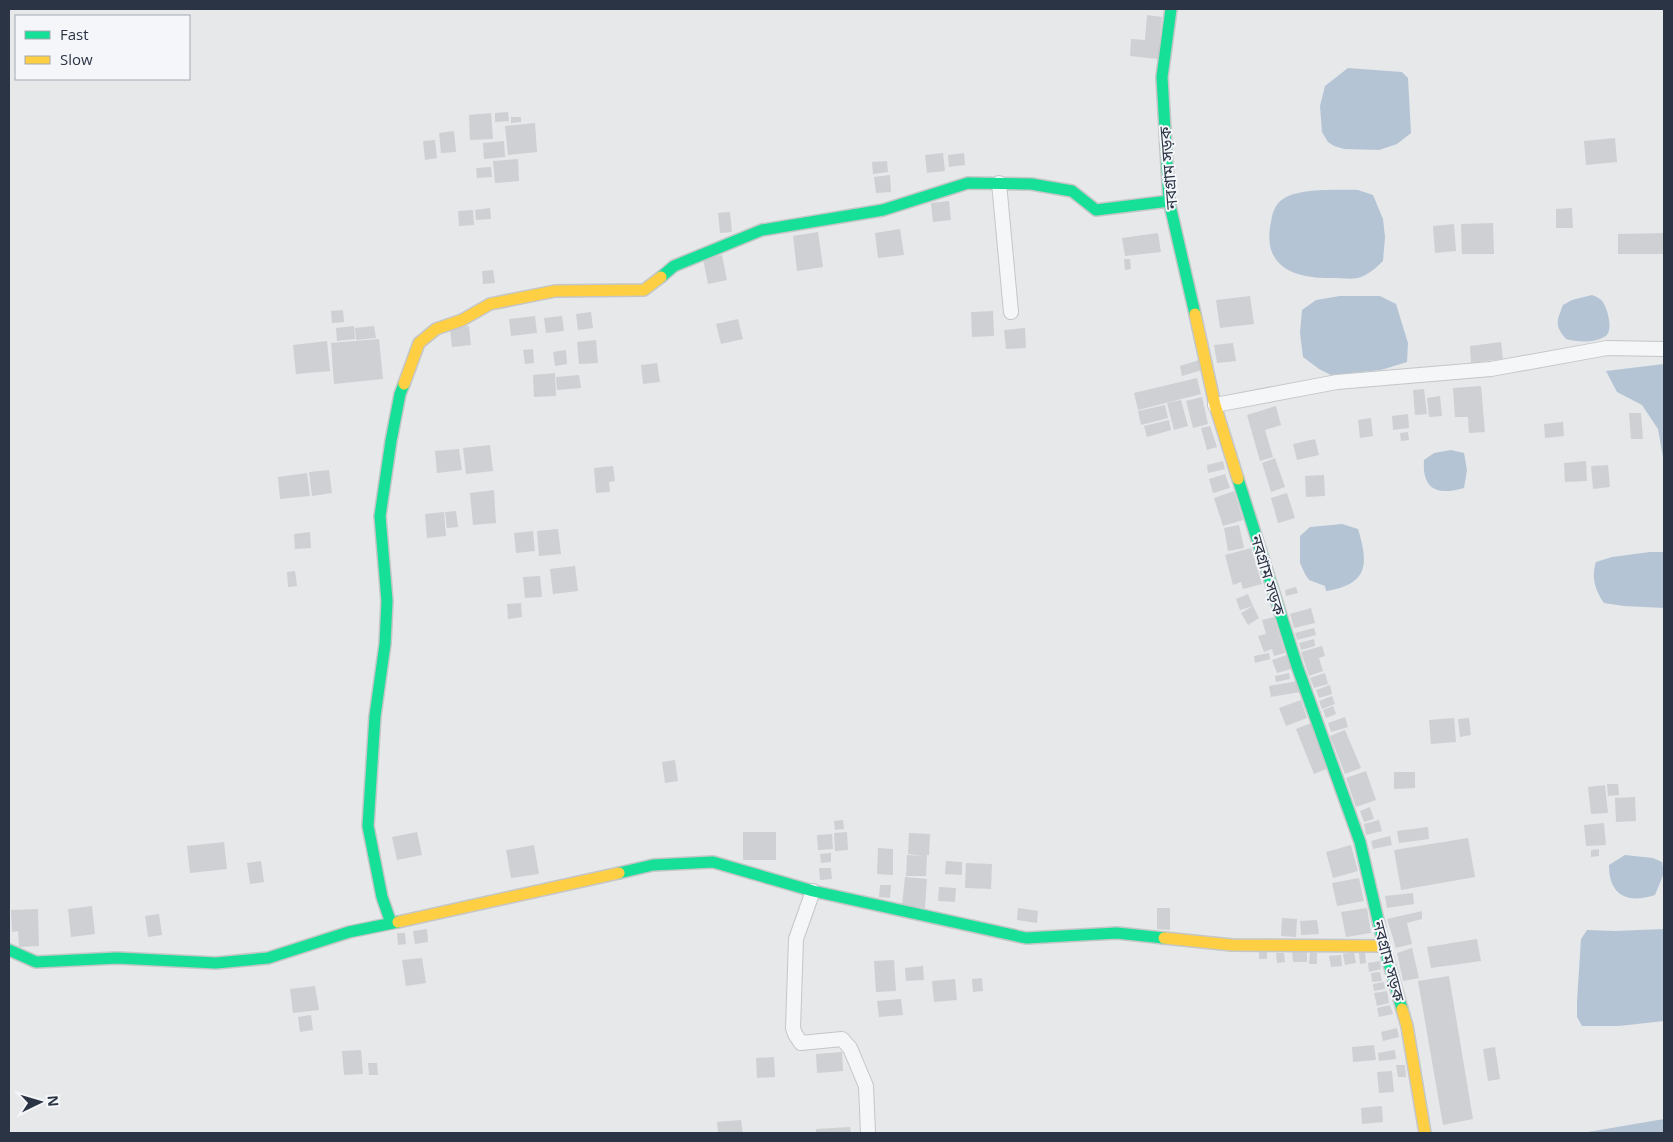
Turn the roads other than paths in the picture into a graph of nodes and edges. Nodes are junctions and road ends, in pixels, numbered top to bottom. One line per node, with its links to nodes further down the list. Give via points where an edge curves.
1 (1171, 9): 3 (street, নবগ্রাম সড়ক, via 1162,76)
2 (999, 183): 3 (street, via 1072,191 1096,210); 4 (street); 8 (street, via 968,182 883,210 762,230 674,266 644,290 555,291 490,304 462,320 436,329 419,344 400,394 380,516 387,601 368,826 378,882)
3 (1169, 201): 6 (street, নবগ্রাম সড়ক)
4 (1012, 312)
5 (1664, 349): 6 (street, via 1607,348 1491,369 1337,382)
6 (1215, 405): 9 (street, নবগ্রাম সড়ক, via 1297,666 1360,842)
7 (813, 890): 8 (street, via 713,862 653,865); 9 (street, via 1026,938 1117,933 1232,945); 11 (street, via 796,939 793,1028 801,1043 842,1039 850,1048 866,1086)
8 (391, 924): 10 (street, via 349,932 268,958 216,963 117,958 36,962)
9 (1384, 946): 12 (street, নবগ্রাম সড়ক, via 1407,1026)
10 (9, 950)
11 (868, 1133)
12 (1425, 1133)

